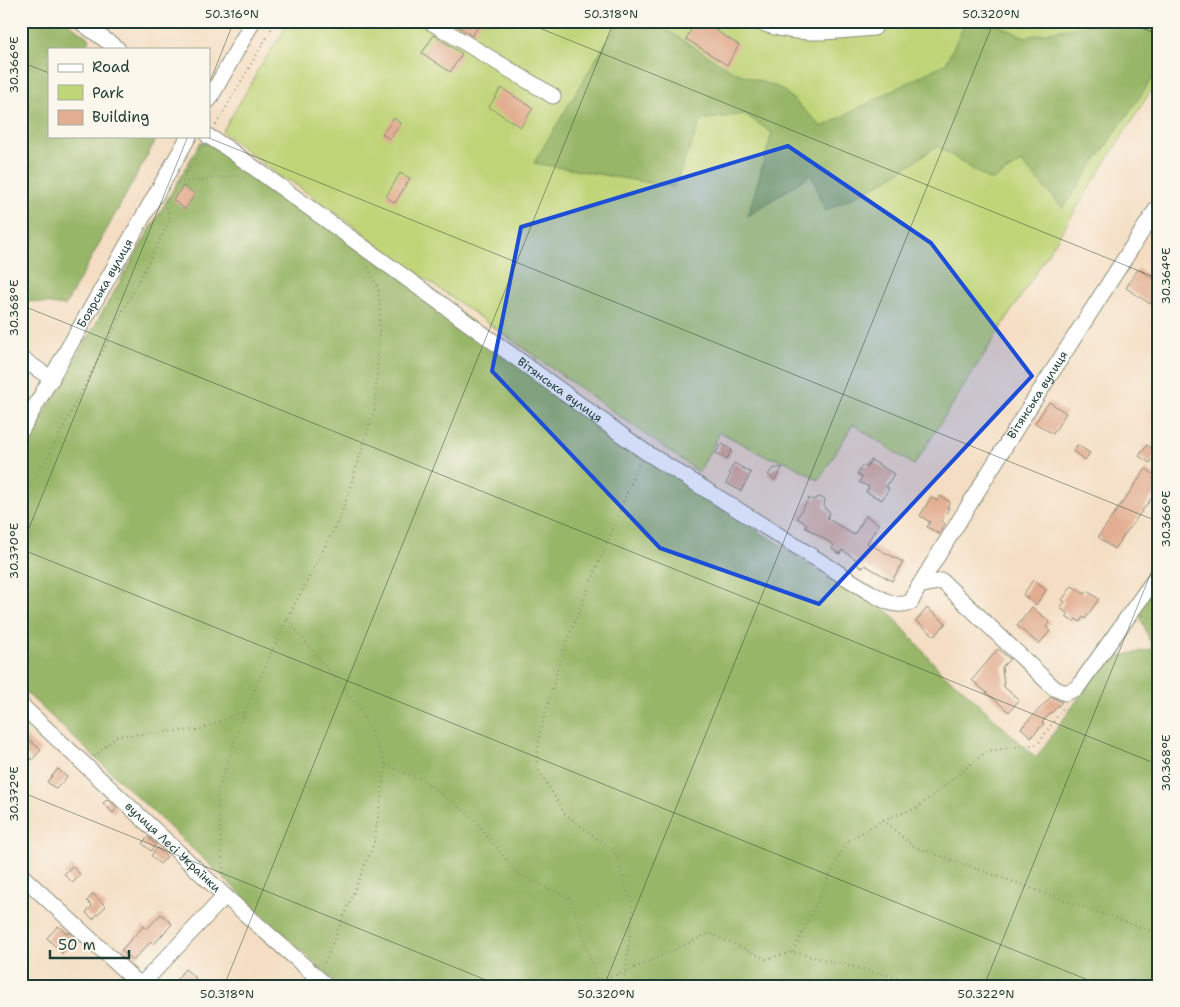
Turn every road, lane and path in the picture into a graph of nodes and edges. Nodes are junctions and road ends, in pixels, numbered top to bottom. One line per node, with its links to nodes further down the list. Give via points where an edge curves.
1 (79, 21): 7 (street)
2 (253, 21): 9 (street)
3 (276, 21): 10 (path)
4 (429, 21): 8 (street)
5 (757, 21): 6 (street, via 801,33)
6 (874, 28)
7 (117, 48)
8 (553, 96)
9 (210, 98)
10 (210, 133)
11 (210, 137): 14 (street, Вітянська вулиця)
12 (188, 138): 16 (street, Боярська вулиця)
13 (207, 138): 15 (path)
14 (261, 172): 15 (path); 22 (street, Вітянська вулиця)
15 (182, 182): 16 (path)
16 (161, 186): 20 (street, Боярська вулиця); 23 (path, via 170,220 49,455)
17 (1159, 205): 25 (street, Вітянська вулиця)
18 (367, 266): 26 (path, via 378,287 380,312 375,408 341,516)
19 (21, 358): 20 (street)
20 (52, 379): 21 (street, Боярська вулиця)
21 (21, 431)
22 (644, 451): 25 (street, Вітянська вулиця, via 893,604 910,602); 37 (path, via 562,653 540,733 536,766 566,814 615,852 633,909)
23 (21, 500)
24 (1159, 573): 27 (street)
25 (919, 586): 27 (street, via 942,581 1054,688 1065,693)
26 (287, 619): 29 (path); 30 (path, via 362,712)
27 (1077, 688): 32 (path, via 1038,744 987,751 917,808)
28 (21, 705): 31 (street, вулиця Лесі Українки)
29 (245, 711): 31 (path, via 199,730 117,736); 34 (path, via 218,793)
30 (386, 764): 38 (path, via 423,780 471,816 517,874 571,899); 39 (path, via 374,843)
31 (85, 765): 34 (street, вулиця Лесі Українки)
32 (883, 820): 35 (path, via 913,846); 36 (path, via 846,842)
33 (21, 875): 40 (street)
34 (225, 896): 39 (street, вулиця Лесі Українки); 40 (street)
35 (1159, 934)
36 (793, 952): 37 (path, via 766,959 710,933); 43 (path)
37 (626, 972): 38 (path); 42 (path)
38 (597, 980): 41 (path)
39 (323, 982)
40 (140, 986)
41 (577, 986)
42 (624, 986)
43 (932, 986)

